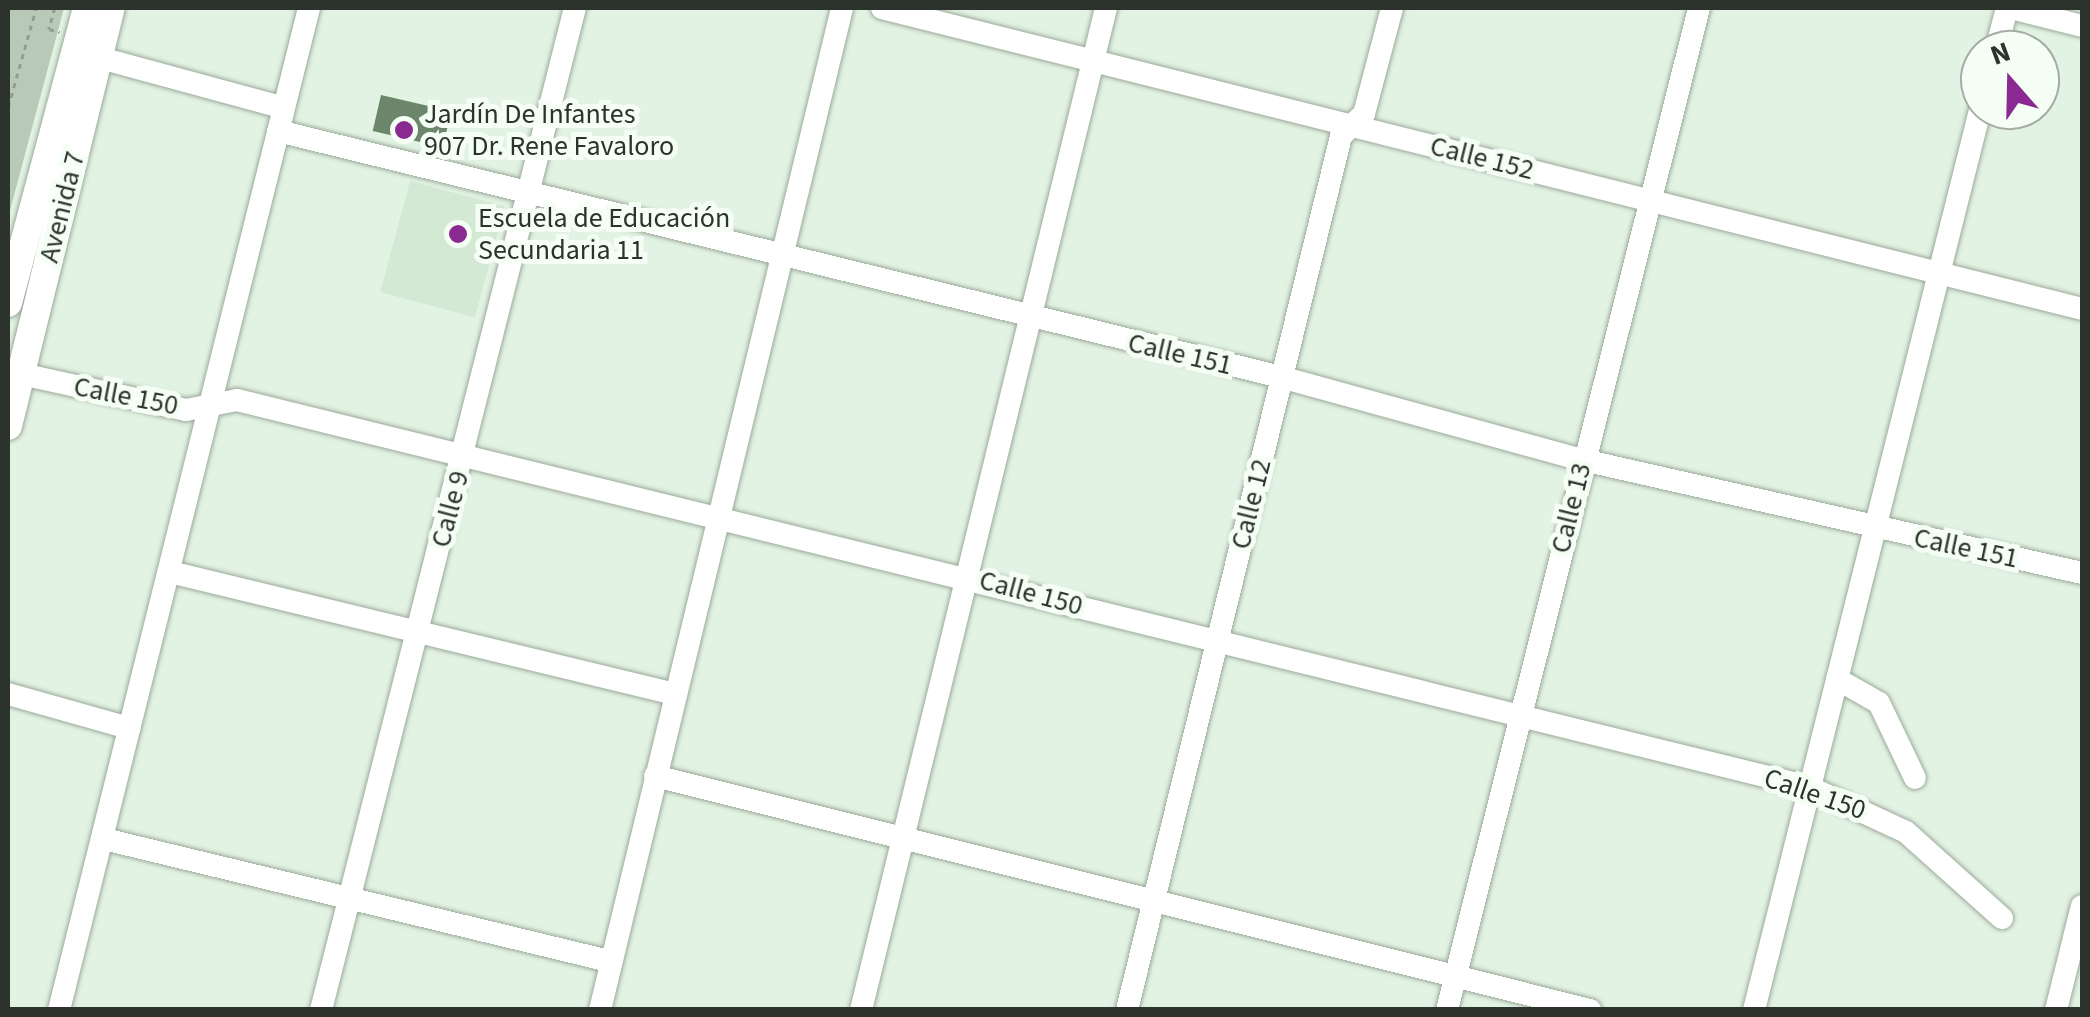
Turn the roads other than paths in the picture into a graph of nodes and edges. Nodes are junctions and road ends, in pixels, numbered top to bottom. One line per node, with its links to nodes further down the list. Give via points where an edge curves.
1 (86, 8): 12 (main road, Avenida 7)
2 (112, 8): 12 (main road, Avenida 7)
3 (309, 8): 14 (street)
4 (575, 8): 18 (street, Calle 9)
5 (842, 8): 20 (street)
6 (882, 8): 13 (street, Calle 152)
7 (1106, 8): 13 (street)
8 (1392, 8): 15 (street, Calle 12, via 1364,114)
9 (1699, 8): 19 (street, Calle 13)
10 (2009, 8): 11 (street)
11 (2082, 26)
12 (88, 54): 14 (street); 22 (main road, Avenida 7); 26 (main road, Avenida 7)
13 (1092, 60): 15 (street, Calle 152); 24 (street)
14 (282, 107): 17 (street)
15 (1352, 125): 19 (street, Calle 152); 25 (street, Calle 12, via 1340,136)
16 (1975, 130): 21 (street)
17 (278, 132): 18 (street, Calle 151); 27 (street)
18 (525, 194): 20 (street, Calle 151); 28 (street, Calle 9)
19 (1652, 200): 21 (street, Calle 152); 29 (street, Calle 13)
20 (783, 258): 24 (street, Calle 151); 30 (street)
21 (1938, 274): 23 (street, Calle 152); 31 (street)
22 (8, 303)
23 (2082, 310)
24 (1032, 320): 25 (street, Calle 151); 34 (street)
25 (1281, 377): 29 (street, Calle 151); 36 (street, Calle 12)
26 (12, 398): 27 (street, Calle 150)
27 (208, 406): 28 (street, Calle 150, via 236,400); 32 (street)
28 (464, 456): 30 (street, Calle 150); 35 (street, Calle 9)
29 (1583, 460): 31 (street, Calle 151); 40 (street, Calle 13)
30 (720, 517): 34 (street, Calle 150); 39 (street)
31 (1876, 528): 33 (street, Calle 151); 37 (street)
32 (170, 572): 35 (street); 41 (street)
33 (2082, 573)
34 (967, 576): 36 (street, Calle 150); 45 (street)
35 (418, 632): 39 (street); 47 (street, Calle 9)
36 (1217, 642): 40 (street, Calle 150); 48 (street, Calle 12)
37 (1837, 679): 43 (street, via 1878,703); 44 (street)
38 (8, 694): 41 (street)
39 (674, 694): 42 (street)
40 (1520, 715): 44 (street, Calle 150); 52 (street, Calle 13)
41 (128, 728): 46 (street)
42 (655, 776): 45 (street); 51 (street)
43 (1914, 778)
44 (1810, 787): 50 (street, Calle 150, via 1906,832); 60 (street)
45 (905, 835): 48 (street); 56 (street)
46 (104, 840): 47 (street); 53 (street)
47 (348, 900): 51 (street); 54 (street, Calle 9)
48 (1154, 900): 52 (street); 57 (street, Calle 12)
49 (2082, 906): 61 (street)
50 (2002, 918)
51 (609, 960): 55 (street)
52 (1455, 976): 58 (street, Calle 13); 59 (street)
53 (59, 1010)
54 (320, 1010)
55 (600, 1010)
56 (861, 1010)
57 (1127, 1010)
58 (1447, 1010)
59 (1590, 1010)
60 (1754, 1010)
61 (2056, 1010)

